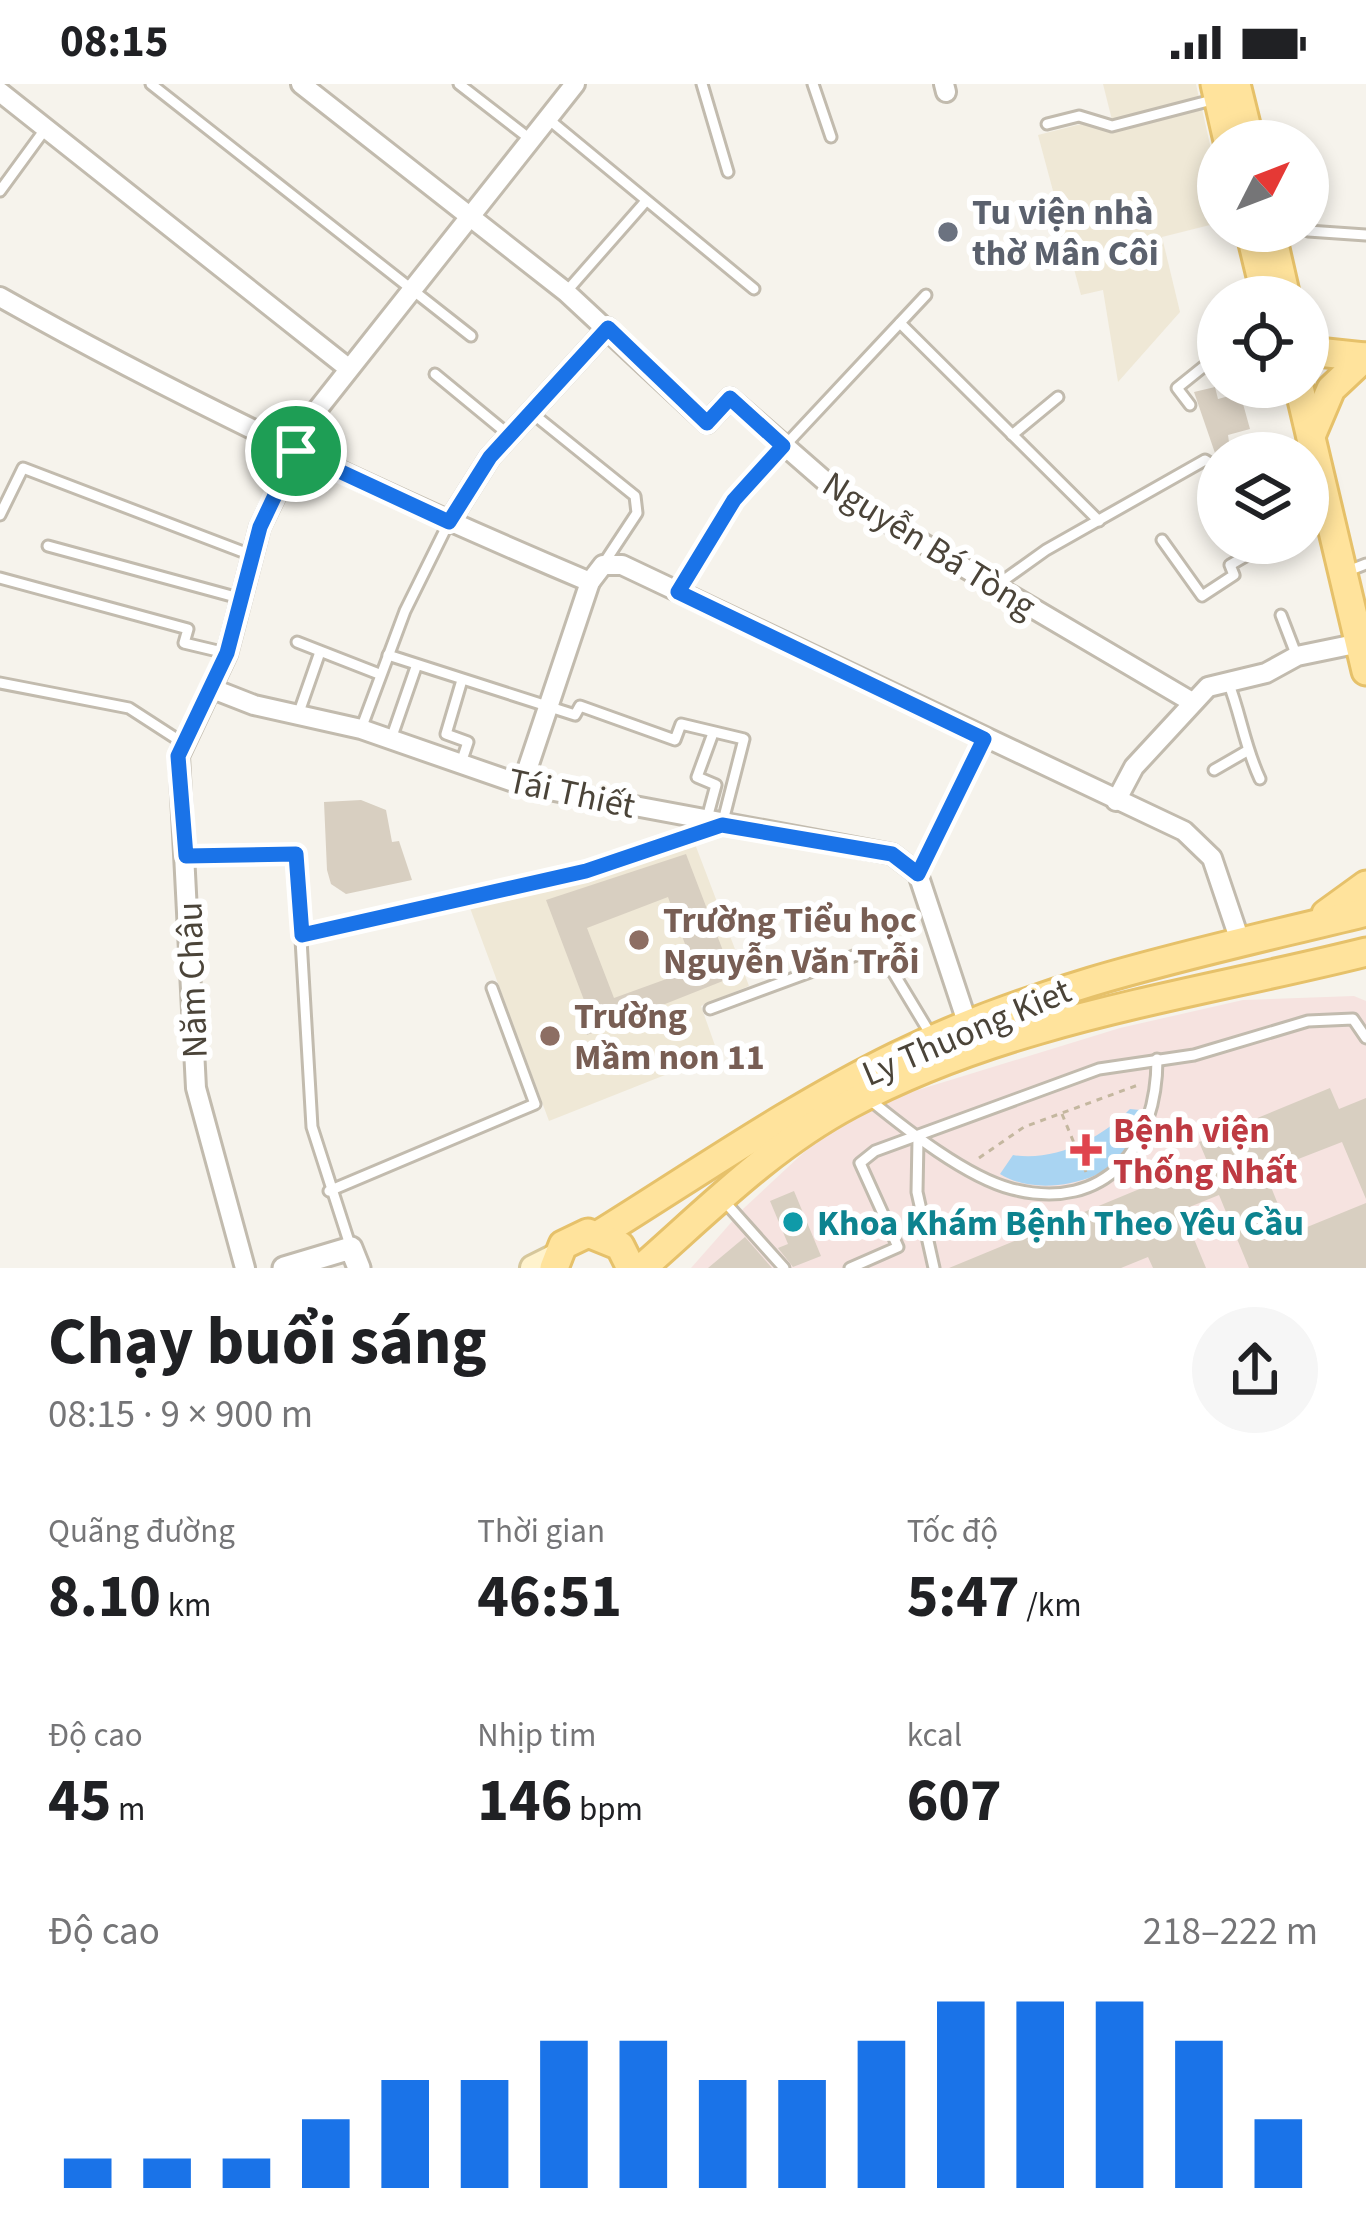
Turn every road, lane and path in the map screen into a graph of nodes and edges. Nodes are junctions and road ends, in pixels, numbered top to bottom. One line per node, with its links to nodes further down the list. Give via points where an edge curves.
1 (152, 84): 22 (lane)
2 (301, 84): 19 (street, Nguyễn Bá Tòng)
3 (459, 84): 15 (lane)
4 (574, 84): 9 (street, Năm Châu)
5 (703, 84): 16 (lane)
6 (813, 84): 14 (lane)
7 (1227, 90): 10 (main road); 11 (main road); 12 (lane, via 1112,126 1079,116)
8 (0, 92): 13 (street)
9 (547, 118): 15 (street, Năm Châu); 18 (lane)
10 (1228, 120)
11 (1241, 120)
12 (1047, 124)
13 (46, 128): 17 (lane); 32 (street)
14 (830, 137)
15 (530, 140): 19 (street, Năm Châu)
16 (728, 172)
17 (0, 191)
18 (646, 201): 23 (lane); 24 (lane)
19 (469, 216): 22 (street, Năm Châu); 24 (street, Nguyễn Bá Tòng)
20 (1329, 233): 21 (lane)
21 (1366, 235)
22 (411, 289): 29 (lane); 32 (street, Năm Châu)
23 (754, 289)
24 (566, 292): 28 (street, Nguyễn Bá Tòng)
25 (926, 295): 27 (lane)
26 (0, 297): 42 (street)
27 (899, 323): 40 (lane); 41 (lane)
28 (608, 328): 37 (street); 41 (street, Nguyễn Bá Tòng, via 707,423 730,398)
29 (471, 336)
30 (1329, 353): 31 (main road)
31 (1365, 357): 38 (main road, via 1331,389)
32 (348, 368): 42 (street, Năm Châu)
33 (1197, 372): 36 (lane, via 1177,388)
34 (435, 374): 39 (lane)
35 (1058, 397): 40 (lane)
36 (1190, 405)
37 (532, 412): 39 (street); 52 (lane, via 635,496 637,513)
38 (1313, 432)
39 (509, 435): 46 (street)
40 (1012, 435): 45 (lane)
41 (783, 446): 56 (street, Nguyễn Bá Tòng, via 841,495); 57 (lane, via 734,500)
42 (296, 451): 46 (street); 50 (street, Năm Châu)
43 (1197, 465): 45 (lane)
44 (2, 508): 50 (lane, via 22,468)
45 (1099, 521): 56 (lane)
46 (449, 522): 55 (street); 64 (lane)
47 (1329, 536): 53 (main road)
48 (1162, 540): 51 (lane, via 1202,596 1234,574)
49 (48, 546): 58 (lane)
50 (251, 555): 58 (street, Năm Châu)
51 (1232, 564)
52 (602, 565): 55 (street); 57 (street, via 622,565)
53 (1354, 568): 61 (main road)
54 (0, 578): 63 (lane, via 188,629 184,643)
55 (590, 583): 74 (street)
56 (994, 586): 73 (street, Nguyễn Bá Tòng)
57 (678, 592): 79 (street)
58 (239, 598): 63 (street, Năm Châu)
59 (1281, 615): 65 (lane)
60 (297, 642): 62 (lane)
61 (1360, 643): 65 (street); 67 (main road)
62 (320, 652): 68 (lane); 75 (lane)
63 (227, 653): 72 (street, Năm Châu)
64 (388, 655): 66 (lane); 68 (lane)
65 (1297, 656): 70 (street, via 1266,673)
66 (416, 667): 69 (lane); 78 (lane)
67 (1366, 671)
68 (379, 674): 76 (lane)
69 (462, 680): 74 (lane); 82 (lane, via 446,734 468,742)
70 (1227, 680): 73 (street); 81 (lane)
71 (0, 683): 80 (lane, via 138,711)
72 (213, 689): 75 (street, Tái Thiết); 80 (street, Năm Châu)
73 (1192, 702): 86 (street, via 1134,767)
74 (548, 704): 77 (lane, via 575,715 580,706 675,740 681,724); 85 (street)
75 (298, 715): 76 (street, Tái Thiết)
76 (362, 729): 78 (street, Tái Thiết)
77 (712, 736): 87 (lane, via 697,778 716,785); 87 (lane, via 715,729 744,740)
78 (391, 739): 82 (street, Tái Thiết)
79 (984, 739): 86 (street); 89 (lane)
80 (183, 743): 88 (street, Năm Châu, via 176,774)
81 (1247, 751): 83 (lane); 84 (lane)
82 (460, 764): 85 (street, Tái Thiết)
83 (1214, 770)
84 (1261, 779)
85 (522, 784): 87 (street, Tái Thiết)
86 (1117, 801): 94 (street, via 1206,848)
87 (714, 823): 89 (street, Tái Thiết, via 892,854); 93 (lane, via 586,871)
88 (186, 856): 93 (lane, via 296,854); 113 (street, Năm Châu, via 196,1088)
89 (918, 874): 98 (street)
90 (1366, 885): 92 (main road)
91 (1356, 914): 92 (main road, Ly Thuong Kiet); 95 (main road)
92 (1296, 928): 94 (main road, Ly Thuong Kiet)
93 (302, 935): 108 (lane, via 312,1127)
94 (1240, 941): 98 (main road, Ly Thuong Kiet, via 1128,967)
95 (1362, 959): 103 (main road, Ly Thuong Kiet, via 1042,1029)
96 (492, 988): 108 (lane, via 535,1104)
97 (710, 1009): 100 (lane, via 859,954 893,972)
98 (968, 1025): 100 (main road, Ly Thuong Kiet)
99 (1366, 1038): 101 (lane, via 1353,1019 1330,1017)
100 (933, 1040): 110 (main road, Ly Thuong Kiet, via 781,1119)
101 (1156, 1059): 102 (lane); 105 (lane, via 1099,1069)
102 (1157, 1079): 104 (path); 107 (lane, via 1148,1130 1130,1160)
103 (866, 1097): 105 (lane); 109 (main road, Ly Thuong Kiet, via 797,1137)
104 (1061, 1112): 106 (path); 107 (path)
105 (918, 1139): 106 (lane); 118 (lane, via 860,1163 898,1247); 119 (lane, via 917,1192)
106 (968, 1166): 107 (lane, via 1009,1189 1058,1194)
107 (1091, 1184)
108 (329, 1191): 111 (lane)
109 (721, 1198): 116 (main road, Ly Thuong Kiet); 117 (lane)
110 (600, 1234): 112 (main road, Ly Thuong Kiet, via 575,1236); 115 (main road, via 620,1246)
111 (355, 1258): 114 (street)
112 (547, 1264)
113 (245, 1268)
114 (284, 1268)
115 (631, 1268)
116 (642, 1268)
117 (784, 1268)
118 (850, 1268)
119 (934, 1268)

